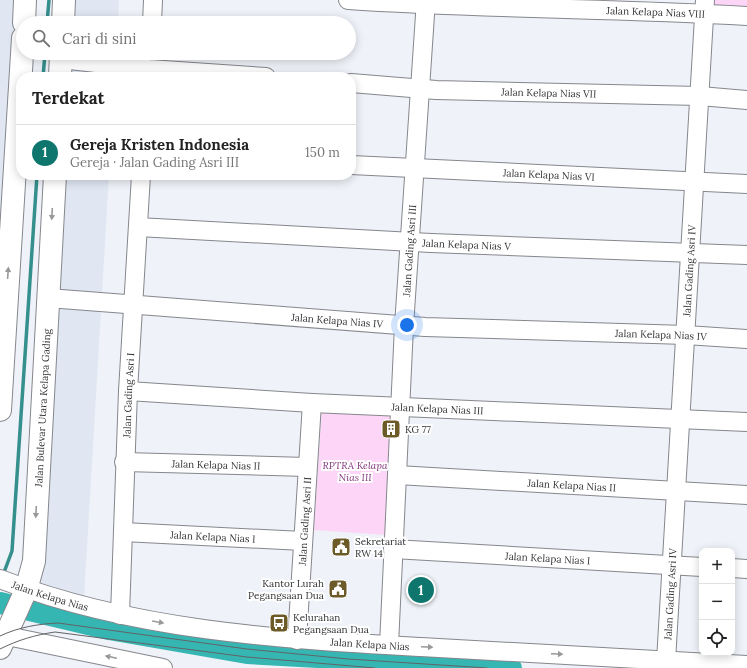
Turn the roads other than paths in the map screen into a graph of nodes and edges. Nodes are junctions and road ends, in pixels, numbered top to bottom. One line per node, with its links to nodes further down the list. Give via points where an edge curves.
1 (25, 0): 7 (main road)
2 (64, 0): 8 (main road)
3 (153, 0): 9 (street)
4 (348, 0): 5 (street, Jalan Kelapa Nias VIII)
5 (426, 2): 6 (street, Jalan Kelapa Nias VIII, via 646,10); 17 (street, Jalan Gading Asri III)
6 (705, 7): 10 (street, Jalan Kelapa Nias VIII); 18 (street, Jalan Gading Asri IV)
7 (24, 16)
8 (63, 16)
9 (152, 16)
10 (747, 16)
11 (21, 60): 14 (main road, one-way to 11)
12 (60, 63): 13 (street)
13 (149, 66): 15 (street)
14 (20, 72)
15 (213, 72)
16 (356, 83): 17 (street, Jalan Kelapa Nias VII)
17 (421, 88): 18 (street, Jalan Kelapa Nias VII); 22 (street, Jalan Gading Asri III)
18 (700, 96): 19 (street, Jalan Kelapa Nias VII); 25 (street, Jalan Gading Asri IV)
19 (747, 100)
20 (16, 133): 31 (main road, one-way to 20)
21 (356, 165): 22 (street, Jalan Kelapa Nias VI)
22 (414, 168): 25 (street, Jalan Kelapa Nias VI); 28 (street, Jalan Gading Asri III)
23 (54, 180): 32 (main road, Jalan Bulevar Utara Kelapa Gading, one-way to 32)
24 (141, 180): 27 (street, Jalan Gading Asri I)
25 (695, 180): 26 (street, Jalan Kelapa Nias VI); 29 (street, Jalan Gading Asri IV)
26 (747, 184)
27 (138, 227): 28 (street, Jalan Kelapa Nias V); 33 (street, Jalan Gading Asri I)
28 (410, 241): 29 (street, Jalan Kelapa Nias V); 34 (street, Jalan Gading Asri III)
29 (690, 252): 30 (street, Jalan Kelapa Nias V); 35 (street, Jalan Gading Asri IV)
30 (747, 255)
31 (4, 296): 40 (main road)
32 (48, 298): 33 (street, Jalan Kelapa Nias IV); 55 (main road, Jalan Bulevar Utara Kelapa Gading, one-way to 55, via 34,561)
33 (133, 304): 34 (street, Jalan Kelapa Nias IV); 37 (street, Jalan Gading Asri I)
34 (404, 326): 35 (street, Jalan Kelapa Nias IV); 39 (street, Jalan Gading Asri III)
35 (686, 335): 36 (street, Jalan Kelapa Nias IV); 41 (street, Jalan Gading Asri IV)
36 (747, 339)
37 (128, 391): 38 (street, Jalan Kelapa Nias III); 43 (street, Jalan Gading Asri I)
38 (312, 403): 39 (street, Jalan Kelapa Nias III); 44 (street, Jalan Gading Asri II)
39 (400, 407): 41 (street, Jalan Kelapa Nias III); 45 (street, Jalan Gading Asri III)
40 (0, 410)
41 (681, 418): 42 (street, Jalan Kelapa Nias III); 46 (street, Jalan Gading Asri IV)
42 (747, 422)
43 (124, 462): 44 (street, Jalan Kelapa Nias II); 48 (street, Jalan Gading Asri I)
44 (307, 467): 49 (street, Jalan Gading Asri II)
45 (397, 474): 46 (street, Jalan Kelapa Nias II); 50 (street, Jalan Gading Asri III)
46 (676, 491): 47 (street, Jalan Kelapa Nias II); 51 (street, Jalan Gading Asri IV)
47 (747, 495)
48 (123, 532): 49 (street, Jalan Kelapa Nias I); 56 (street, Jalan Gading Asri I)
49 (303, 541): 58 (street, Jalan Gading Asri II)
50 (393, 549): 51 (street, Jalan Kelapa Nias I); 59 (street, Jalan Gading Asri III)
51 (672, 565): 52 (street, Jalan Kelapa Nias I); 60 (street, Jalan Gading Asri IV)
52 (699, 567)
53 (735, 568): 54 (street)
54 (747, 569)
55 (16, 592): 56 (street, Jalan Kelapa Nias); 57 (main road, Jalan Bulevar Utara Kelapa Gading)
56 (120, 615): 58 (street, Jalan Kelapa Nias, one-way to 58, via 220,632)
57 (2, 639): 62 (street, one-way to 57)
58 (297, 640): 59 (street, Jalan Kelapa Nias)
59 (389, 645): 60 (street, Jalan Kelapa Nias, one-way to 60)
60 (666, 660): 61 (street, Jalan Kelapa Nias)
61 (747, 665)
62 (163, 668)

